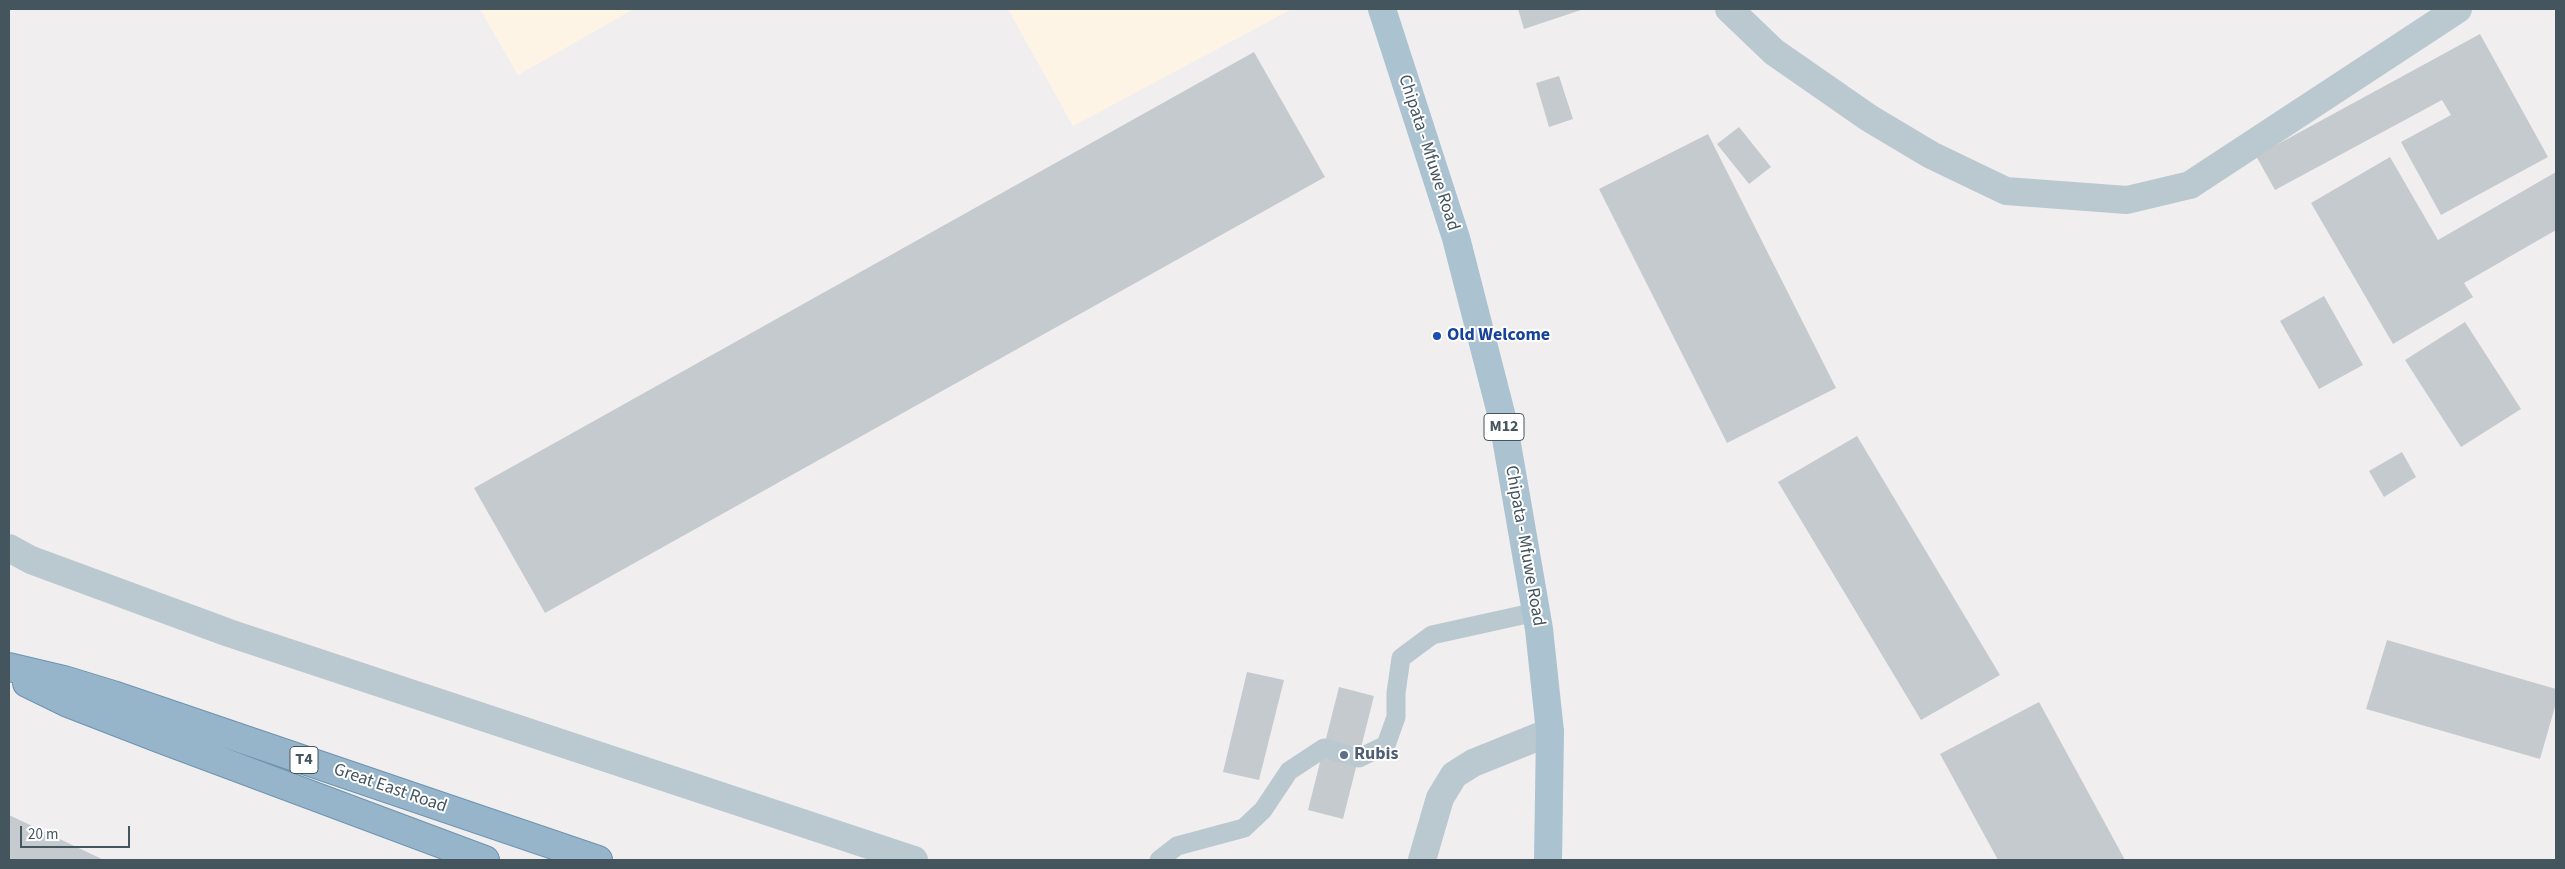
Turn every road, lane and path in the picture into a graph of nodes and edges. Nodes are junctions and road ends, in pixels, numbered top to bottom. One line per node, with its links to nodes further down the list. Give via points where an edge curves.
1 (1382, 9): 5 (main road, Chipata - Mfuwe Road / M12, via 1458,248 1503,421)
2 (1729, 9): 3 (street, via 1774,52 1869,118 1931,155 2006,191 2127,200 2190,185)
3 (2458, 9)
4 (9, 548): 11 (street, via 32,560 229,633)
5 (1536, 612): 8 (main road, Chipata - Mfuwe Road / M12); 12 (lane, via 1432,635 1401,658 1396,717 1386,745 1358,758 1324,748 1289,771 1263,810 1244,828 1177,846)
6 (9, 667): 10 (highway, Great East Road / T4, via 113,695)
7 (9, 674): 9 (highway, Great East Road / T4, via 96,714)
8 (1550, 732): 13 (street, via 1473,763 1454,775 1440,798); 14 (main road, Chipata - Mfuwe Road / M12)
9 (484, 860)
10 (598, 860)
11 (914, 860)
12 (1158, 860)
13 (1422, 860)
14 (1548, 860)

